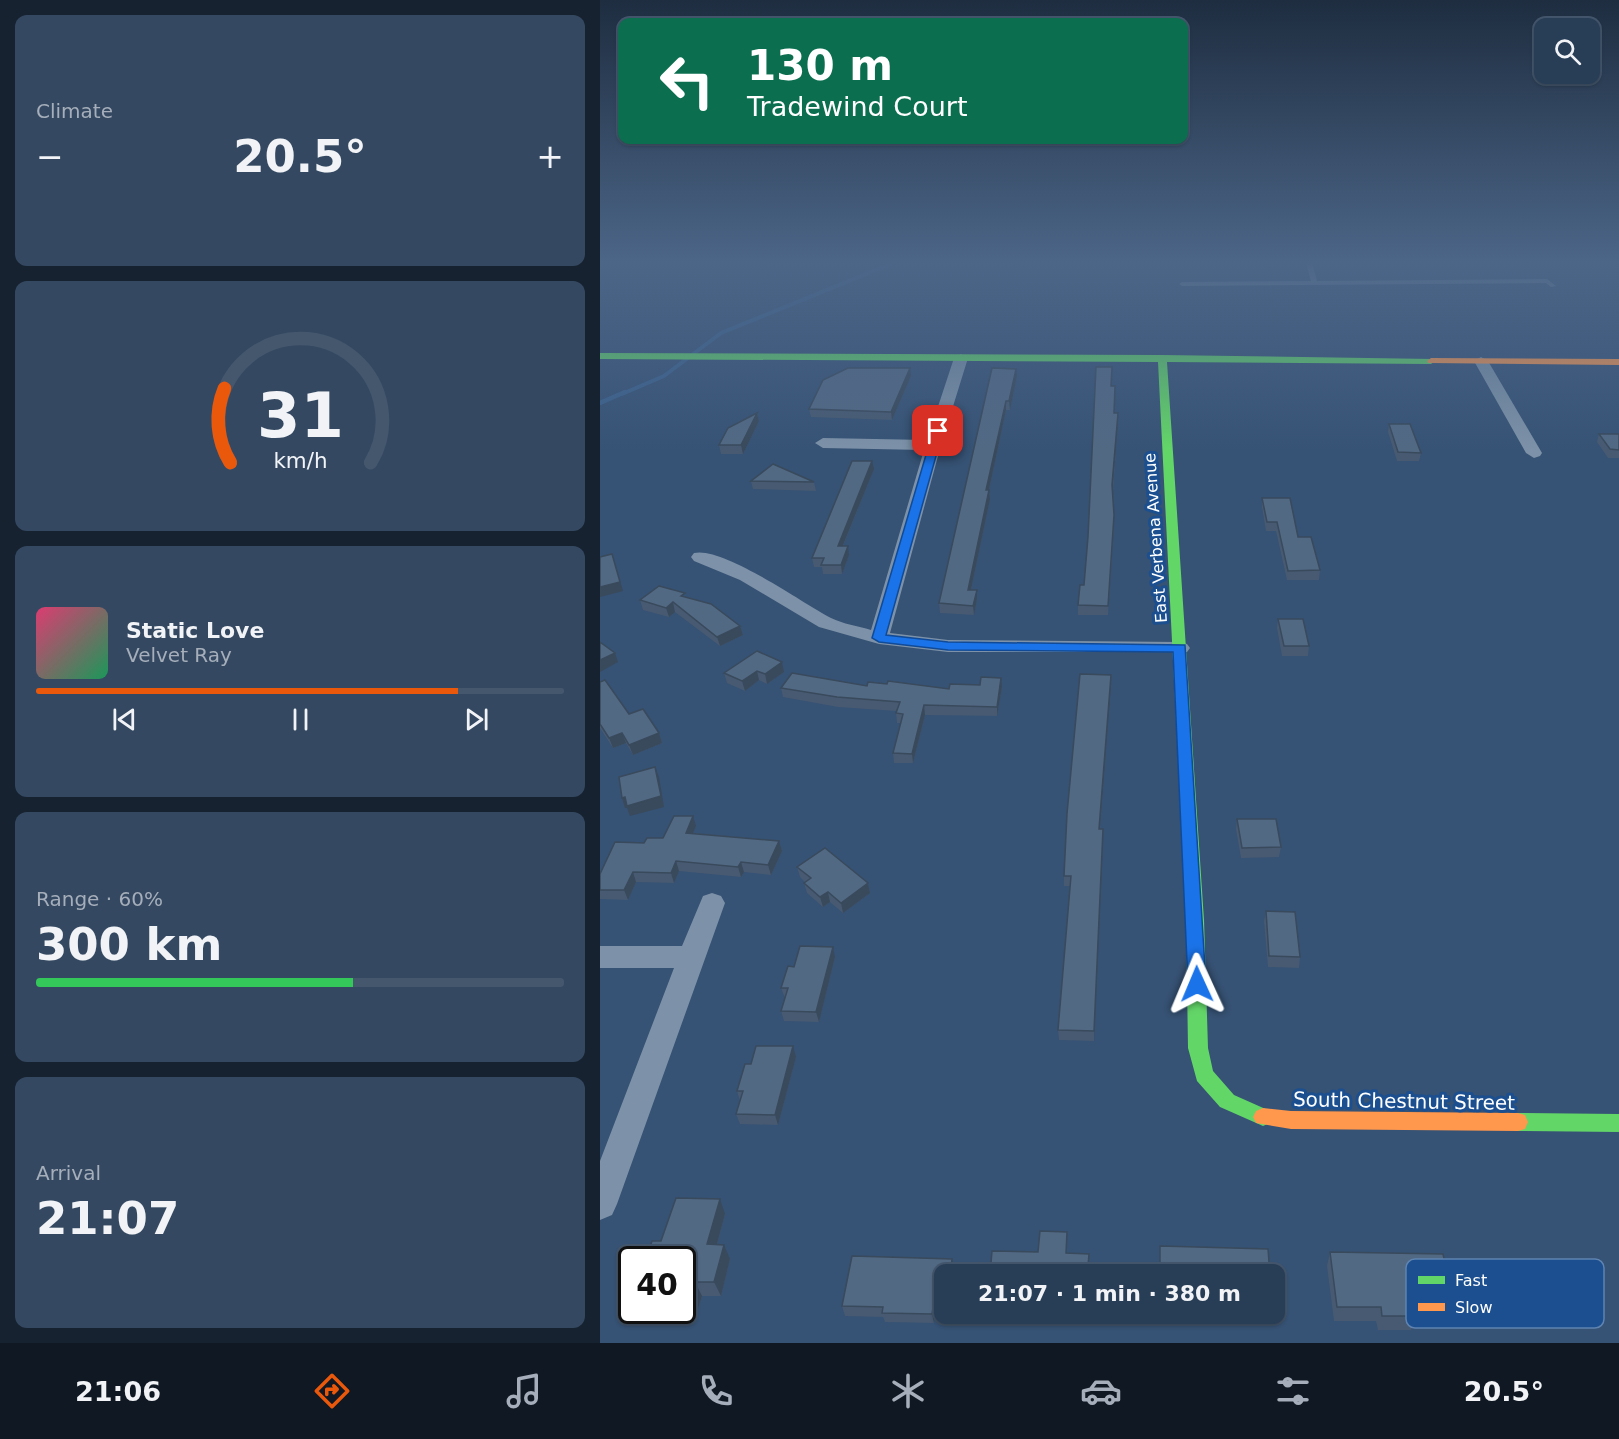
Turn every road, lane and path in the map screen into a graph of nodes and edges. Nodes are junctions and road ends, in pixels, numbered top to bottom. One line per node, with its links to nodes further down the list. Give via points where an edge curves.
1 (600, 356): 2 (street)
2 (961, 358): 3 (street); 7 (street)
3 (1162, 358): 4 (street); 11 (street, East Verbena Avenue)
4 (1481, 361): 5 (street); 8 (street)
5 (1619, 362)
6 (823, 443): 7 (street)
7 (933, 445): 10 (street)
8 (1534, 453)
9 (700, 557): 10 (street, via 747,576 826,623)
10 (879, 638): 11 (street, via 948,646)
11 (1180, 648): 15 (street, East Verbena Avenue, via 1198,1048)
12 (712, 903): 14 (street)
13 (600, 957): 14 (street)
14 (692, 957): 17 (street)
15 (1204, 1076): 16 (street, South Chestnut Street, via 1227,1101 1257,1116 1291,1120)
16 (1619, 1123)
17 (600, 1204)

